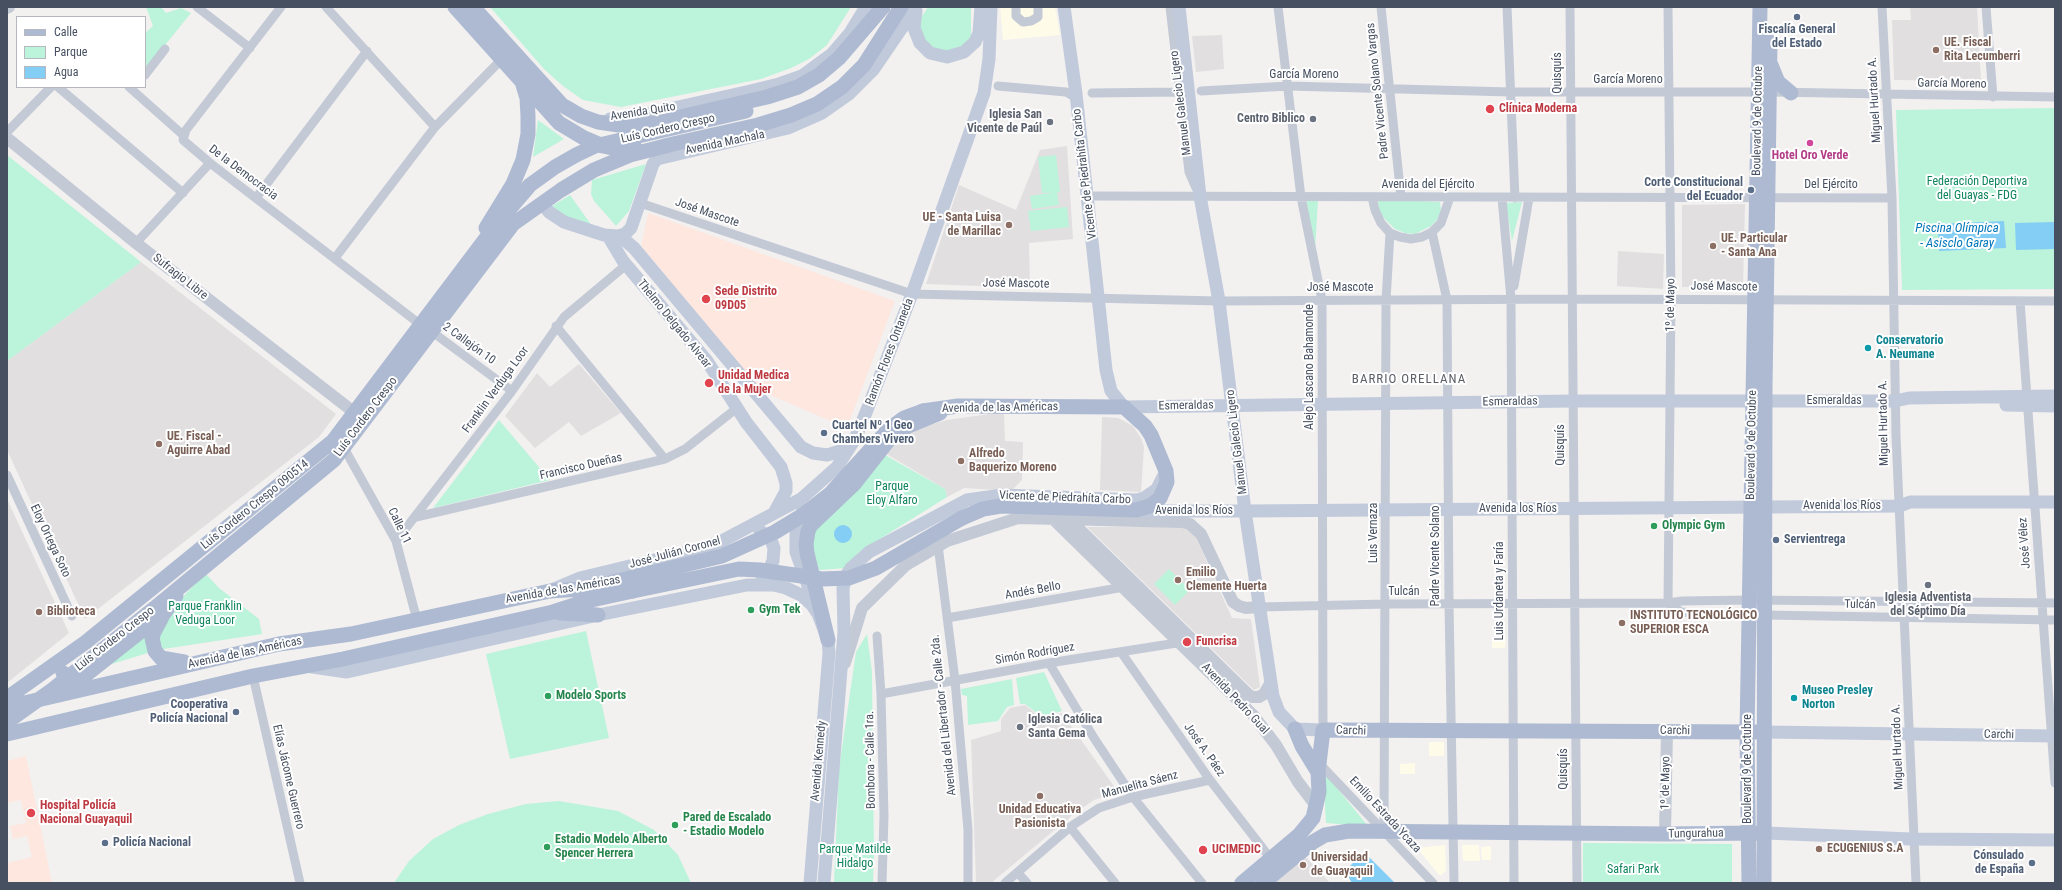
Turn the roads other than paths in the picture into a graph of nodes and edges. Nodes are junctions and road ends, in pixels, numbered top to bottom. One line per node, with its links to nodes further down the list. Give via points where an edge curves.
1 (197, 7): 26 (street)
2 (281, 7): 26 (street)
3 (326, 7): 28 (street)
4 (455, 7): 29 (main road, Avenida Machala)
5 (473, 7): 51 (main road, via 552,96)
6 (866, 7): 51 (main road, Avenida Quito, via 850,33 832,54 812,70 791,80 629,117 612,119)
7 (883, 7): 51 (main road, Avenida Quito, via 850,47 830,66 808,82 784,92 654,122 619,125); 82 (main road, Luís Cordero Crespo, bridge, via 867,37 853,56 823,83 797,97 610,142 576,154 554,167 530,186 499,221)
8 (901, 7): 56 (main road, Avenida Machala, via 864,65 842,87 817,104 778,120)
9 (917, 7): 10 (main road, via 914,20 916,37 924,48 938,56 948,57 956,56 975,42 979,33); 74 (main road, Avenida Machala, via 873,70 836,104 806,122 788,128 657,158)
10 (982, 7)
11 (991, 7): 83 (main road, Ramón Flores Ontaneda, via 989,59 984,93)
12 (1016, 7): 13 (street, via 1016,16 1023,22 1038,17)
13 (1038, 7)
14 (1064, 7): 48 (main road)
15 (1170, 7): 40 (street, Manuel Galecio Ligero)
16 (1179, 7): 61 (main road, Manuel Galecio Ligero)
17 (1278, 7): 34 (street, Alejo Lascano Bahamonde)
18 (1381, 7): 38 (street, Padre Vicente Solano Vargas)
19 (1507, 7): 41 (street)
20 (1570, 7): 42 (street, Quisquís)
21 (1668, 7): 43 (street, 1º de Mayo)
22 (1760, 7): 45 (main road, Boulevard 9 de Octubre)
23 (1771, 7): 30 (main road, Boulevard 9 de Octubre)
24 (1882, 7): 47 (street, Miguel Hurtado A.)
25 (1986, 7): 49 (street)
26 (250, 48): 54 (street)
27 (165, 49): 31 (street)
28 (367, 51): 52 (street); 69 (street)
29 (502, 59): 32 (main road, Avenida Machala); 52 (street)
30 (1769, 61): 45 (main road, Boulevard 9 de Octubre); 46 (main road, via 1776,79)
31 (146, 74)
32 (520, 79): 56 (main road, Avenida Machala, via 559,123 590,141 622,150); 58 (main road, via 527,98 528,134 523,160)
33 (998, 86): 48 (street, via 1062,92)
34 (1288, 86): 38 (street, García Moreno); 39 (street, García Moreno); 62 (street, Alejo Lascano Bahamonde)
35 (49, 88): 53 (street)
36 (59, 88): 59 (street)
37 (132, 88): 54 (street, De la Democracia)
38 (1390, 89): 41 (street, García Moreno); 64 (street, Padre Vicente Solano Vargas)
39 (1200, 91)
40 (1179, 92): 44 (street); 61 (street, Manuel Galecio Ligero, via 1189,172)
41 (1511, 92): 42 (street, García Moreno); 71 (street)
42 (1570, 92): 43 (street, García Moreno); 66 (street, Quisquís)
43 (1670, 92): 45 (street, García Moreno); 67 (street, 1º de Mayo)
44 (1092, 93)
45 (1764, 93): 46 (street, García Moreno); 68 (main road, Boulevard 9 de Octubre)
46 (1791, 93): 47 (street, García Moreno)
47 (1886, 94): 49 (street, García Moreno); 73 (street, Miguel Hurtado A.)
48 (1076, 96): 60 (main road, Vicente de Piedrahíta Carbo)
49 (1993, 97): 50 (street, García Moreno)
50 (2055, 97)
51 (581, 116)
52 (435, 127): 80 (street)
53 (7, 132)
54 (183, 135): 57 (street, De la Democracia, via 186,144)
55 (7, 138): 79 (street, Sufragio Libre)
56 (673, 144): 75 (main road, Luís Cordero Crespo, via 617,160 581,178)
57 (210, 163): 59 (street); 69 (street, De la Democracia)
58 (512, 184): 75 (main road, via 525,179 535,179 541,188); 82 (main road)
59 (182, 193): 79 (street)
60 (1088, 196): 61 (street, Avenida del Ejército); 84 (main road, Vicente de Piedrahíta Carbo)
61 (1200, 196): 62 (street, Avenida del Ejército); 92 (main road, Manuel Galecio Ligero)
62 (1301, 197): 63 (street, Avenida del Ejército); 88 (street, Alejo Lascano Bahamonde)
63 (1372, 197): 64 (street, Avenida del Ejército); 77 (street, via 1381,223)
64 (1401, 197): 65 (street, Avenida del Ejército)
65 (1450, 197): 70 (street, Avenida del Ejército); 76 (street, via 1441,223)
66 (1571, 197): 67 (street, Avenida del Ejército); 72 (street, Avenida del Ejército); 86 (street, Quisquís)
67 (1671, 197): 68 (street, Avenida del Ejército); 87 (street, 1º de Mayo)
68 (1763, 197): 73 (street, Del Ejército); 91 (main road, Boulevard 9 de Octubre)
69 (256, 198): 80 (street, De la Democracia)
70 (1502, 198): 71 (street, Avenida del Ejército); 85 (street, Luis Urdaneta y Faría)
71 (1515, 198): 72 (street, Avenida del Ejército)
72 (1529, 198): 85 (street, Luis Urdaneta y Faría)
73 (1892, 198): 93 (street, Miguel Hurtado A.)
74 (640, 202): 78 (main road, Avenida Machala, via 631,228 627,233); 83 (street, José Mascote)
75 (542, 203): 78 (main road, via 560,220); 97 (main road, Luís Cordero Crespo, via 508,229)
76 (1432, 232): 77 (street, via 1411,239 1400,238); 90 (street, Padre Vicente Solano)
77 (1390, 233): 89 (street, Luis Vernaza)
78 (614, 236): 81 (main road, Thelmo Delgado Alvear); 115 (main road, Thelmo Delgado Alvear, via 634,248 801,447 813,453 827,455 840,451)
79 (136, 243): 114 (street, Sufragio Libre)
80 (335, 258): 97 (street, De la Democracia)
81 (626, 265): 96 (street, Franklin Verduga Loor); 113 (main road, Thelmo Delgado Alvear, via 707,361)
82 (462, 270): 97 (main road, Luís Cordero Crespo 090514)
83 (912, 294): 84 (street, José Mascote); 115 (main road, Ramón Flores Ontaneda)
84 (1099, 297): 92 (street, José Mascote); 112 (main road, Vicente de Piedrahíta Carbo, via 1108,382)
85 (1511, 299): 86 (street, José Mascote); 90 (street, José Mascote); 104 (street, Luis Urdaneta y Faría)
86 (1572, 299): 87 (street, José Mascote); 101 (street, Quisquís)
87 (1671, 299): 91 (street, José Mascote); 102 (street, 1º de Mayo)
88 (1322, 300): 89 (street, José Mascote); 92 (street, José Mascote); 107 (street, Alejo Lascano Bahamonde)
89 (1386, 300): 90 (street, José Mascote); 108 (street, Luis Vernaza)
90 (1447, 300): 106 (street, Padre Vicente Solano)
91 (1760, 300): 93 (street, José Mascote); 105 (main road, Boulevard 9 de Octubre)
92 (1218, 301): 109 (main road, Manuel Galecio Ligero)
93 (1894, 301): 94 (street, José Mascote); 103 (street, Miguel Hurtado A.)
94 (2020, 301): 95 (street, José Mascote); 100 (street, José Vélez)
95 (2055, 301)
96 (556, 326): 98 (street, Franklin Verduga Loor); 118 (street)
97 (426, 328): 98 (street, 2 Callejón 10); 114 (main road, Luís Cordero Crespo 090514); 116 (main road, Luís Cordero Crespo)
98 (512, 391): 136 (street, Franklin Verduga Loor)
99 (2055, 396): 100 (main road, Esmeraldas)
100 (2027, 400): 103 (main road, Esmeraldas, via 1909,398); 111 (main road, Esmeraldas); 122 (street, José Vélez)
101 (1573, 401): 102 (main road, Esmeraldas); 104 (main road, Esmeraldas); 126 (street, Quisquís)
102 (1669, 401): 105 (main road, Esmeraldas); 127 (street, 1º de Mayo)
103 (1896, 401): 105 (main road, Esmeraldas); 124 (street, Miguel Hurtado A.)
104 (1511, 402): 106 (main road, Esmeraldas); 131 (street, Luis Urdaneta y Faría)
105 (1759, 402): 125 (main road, Boulevard 9 de Octubre)
106 (1447, 403): 108 (main road, Esmeraldas); 130 (street, Padre Vicente Solano)
107 (1323, 404): 108 (main road, Esmeraldas); 109 (main road, Esmeraldas); 129 (street, Alejo Lascano Bahamonde)
108 (1386, 404): 133 (street, Luis Vernaza)
109 (1232, 405): 112 (main road, Esmeraldas); 134 (main road, Manuel Galecio Ligero)
110 (958, 406): 112 (main road, Avenida de las Américas); 143 (main road, Avenida de las Américas, bridge, via 923,411 904,418 889,429 830,494 775,532 722,556); 171 (main road, via 908,426 891,437 854,484 811,525 806,544)
111 (2055, 406)
112 (1124, 407): 117 (main road, Vicente de Piedrahíta Carbo, via 1145,426)
113 (737, 408): 118 (street, Francisco Dueñas, via 685,450); 135 (main road, Thelmo Delgado Alvear, via 777,460 784,474 786,491)
114 (355, 413): 176 (main road, Luís Cordero Crespo 090514, via 333,441)
115 (855, 439): 120 (main road, Ramón Flores Ontaneda, via 837,467)
116 (344, 448): 141 (street, Calle 11); 157 (main road, Luís Cordero Crespo, via 334,460 183,585)
117 (1160, 455): 132 (main road, via 1167,476 1164,493 1150,506); 180 (main road, Vicente de Piedrahíta Carbo, via 1162,480 1157,489 1144,498 1130,500 1002,495 977,497 957,504 862,557 851,568 844,581 844,632)
118 (665, 459): 136 (street, Francisco Dueñas)
119 (7, 475): 162 (street, Eloy Ortega Soto)
120 (813, 490): 135 (main road, Ramón Flores Ontaneda); 169 (main road, via 801,516 796,534 796,548 800,568)
121 (2055, 502): 122 (main road, Avenida los Ríos)
122 (2034, 505): 124 (main road, Avenida los Ríos, via 1910,502); 128 (main road, Avenida los Ríos); 151 (street, José Vélez)
123 (1020, 506): 132 (main road, Avenida de las Américas); 137 (main road); 143 (main road, Avenida de las Américas, bridge, via 993,506 962,518 876,568 849,578 822,579 739,569)
124 (1900, 506): 125 (main road, Avenida los Ríos); 148 (street, Miguel Hurtado A.)
125 (1758, 507): 127 (main road, Avenida los Ríos); 147 (main road, Boulevard 9 de Octubre); 159 (main road, Boulevard 9 de Octubre)
126 (1573, 508): 127 (main road, Avenida los Ríos); 131 (main road, Avenida los Ríos); 149 (street, Quisquís)
127 (1670, 508): 150 (street, 1º de Mayo)
128 (2055, 508)
129 (1324, 509): 133 (main road, Avenida los Ríos); 134 (main road, Avenida los Ríos); 156 (street, Alejo Lascano Bahamonde)
130 (1448, 509): 131 (main road, Avenida los Ríos); 133 (main road, Avenida los Ríos); 154 (street, Padre Vicente Solano)
131 (1512, 509): 155 (street, Luis Urdaneta y Faría)
132 (1130, 510): 134 (main road, Avenida los Ríos); 139 (main road)
133 (1386, 510): 153 (street, Luis Vernaza)
134 (1245, 511): 158 (main road, Manuel Galecio Ligero)
135 (774, 514): 140 (main road, José Julián Coronel)
136 (416, 517): 141 (street, Franklin Verduga Loor)
137 (1048, 518): 138 (street); 142 (street, via 1010,520); 145 (street, Avenida Pedro Gual)
138 (1068, 519): 139 (street); 172 (street, Avenida Pedro Gual)
139 (1087, 520): 158 (street, via 1190,524 1201,534 1233,602 1246,608)
140 (741, 532): 144 (main road, via 756,530 766,533 774,548 773,561 767,574); 146 (main road, José Julián Coronel, via 708,546 580,578)
141 (396, 541): 166 (street, Calle 11)
142 (938, 545): 165 (street, Avenida del Libertador - Calle 2da.); 180 (street, via 906,565 862,608)
143 (631, 585): 146 (main road, Avenida de las Américas); 160 (main road, Avenida de las Américas)
144 (747, 585): 163 (main road, Avenida de las Américas); 169 (main road, via 773,584 794,592 812,605)
145 (1124, 587): 165 (street, Andés Bello); 173 (street, Avenida Pedro Gual)
146 (550, 591): 166 (main road, Avenida de las Américas)
147 (1764, 600): 148 (street, Tulcán); 159 (street, Tulcán); 161 (main road, Boulevard 9 de Octubre)
148 (1903, 601): 151 (street, Tulcán); 164 (street, Miguel Hurtado A.)
149 (1574, 603): 150 (street, Tulcán); 155 (street, Tulcán); 189 (street, Quisquís)
150 (1668, 603): 159 (street, Tulcán, via 1682,601); 159 (street, Tulcán, via 1681,612)
151 (2041, 603): 152 (street, Tulcán); 167 (street, José Vélez)
152 (2055, 603)
153 (1386, 604): 154 (street, Tulcán); 156 (street, Tulcán); 192 (street, Luis Vernaza)
154 (1449, 604): 155 (street, Tulcán); 190 (street, Padre Vicente Solano)
155 (1512, 604): 193 (street, Luis Urdaneta y Faría)
156 (1323, 606): 158 (street, Tulcán); 188 (street, Alejo Lascano Bahamonde)
157 (164, 607): 176 (main road, via 81,677 72,679 63,673 64,661); 177 (main road, via 152,638 155,651 161,658); 186 (main road, Luís Cordero Crespo, bridge)
158 (1260, 607): 182 (main road, Manuel Galecio Ligero)
159 (1749, 607): 161 (street, Tulcán); 194 (main road, Boulevard 9 de Octubre)
160 (553, 612): 163 (main road); 174 (main road, Avenida de las Américas)
161 (1764, 615): 164 (street, Tulcán); 195 (main road, Boulevard 9 de Octubre)
162 (72, 616)
163 (598, 616): 174 (main road, Avenida de las Américas)
164 (1905, 617): 167 (street, Tulcán); 196 (street, Miguel Hurtado A.)
165 (946, 618): 181 (street, Avenida del Libertador - Calle 2da.)
166 (417, 620): 177 (main road, Avenida de las Américas, via 351,634 279,644)
167 (2043, 620): 168 (street, Tulcán); 198 (street, José Vélez)
168 (2055, 620)
169 (823, 626): 171 (main road, Avenida Kennedy)
170 (877, 636): 183 (street, Bombona - Calle 1ra.)
171 (828, 640): 218 (main road, Avenida Kennedy)
172 (1193, 640): 173 (street, Simón Rodríguez); 182 (street, Avenida Pedro Gual, via 1250,696 1262,696)
173 (1180, 643): 175 (street, Simón Rodríguez); 203 (street, Avenida Pedro Gual, via 1264,728)
174 (412, 651): 179 (main road, Avenida de las Américas)
175 (1121, 652): 178 (street, Simón Rodríguez); 200 (street, José A. Páez)
176 (70, 654): 184 (main road, Luís Cordero Crespo 090514)
177 (193, 663): 185 (main road, Avenida de las Américas)
178 (1049, 663): 181 (street, Simón Rodríguez); 202 (street)
179 (253, 676): 197 (main road, Avenida de las Américas); 217 (street, Elías Jácome Guerrero)
180 (840, 677): 219 (main road, Avenida Kennedy)
181 (954, 680): 183 (street, Simón Rodríguez); 221 (street, Avenida del Libertador - Calle 2da., via 968,830)
182 (1271, 682): 187 (main road, Manuel Galecio Ligero, via 1277,709)
183 (881, 694): 220 (street, Bombona - Calle 1ra., via 884,816)
184 (7, 698)
185 (7, 707)
186 (7, 722)
187 (1295, 729): 188 (main road, Carchi); 199 (main road, via 1302,746)
188 (1323, 730): 192 (main road, Carchi); 199 (main road)
189 (1576, 730): 191 (main road, Carchi); 193 (main road, Carchi); 208 (street, Quisquís)
190 (1450, 731): 192 (main road, Carchi); 193 (main road, Carchi); 206 (street, Padre Vicente Solano)
191 (1667, 731): 194 (main road, Carchi); 211 (street, 1º de Mayo)
192 (1385, 732): 205 (street, Luis Vernaza)
193 (1513, 732): 207 (street, Luis Urdaneta y Faría)
194 (1747, 732): 195 (main road, Carchi); 209 (main road, Boulevard 9 de Octubre)
195 (1764, 732): 196 (main road, Carchi); 210 (main road, Boulevard 9 de Octubre)
196 (1910, 733): 198 (main road, Carchi); 212 (street, Miguel Hurtado A.)
197 (7, 734)
198 (2053, 736): 201 (street, José Vélez)
199 (1319, 767): 203 (main road); 205 (street, Emilio Estrada Ycaza)
200 (1210, 780): 202 (street, Manuelita Sáenz); 214 (street, José A. Páez)
201 (2055, 783)
202 (1133, 797): 204 (street, Manuelita Sáenz, via 1099,808); 225 (street)
203 (1317, 807): 214 (main road, via 1307,827)
204 (1070, 827): 215 (street, Manuelita Sáenz); 224 (street)
205 (1384, 833): 206 (main road, Tungurahua); 227 (main road, Tungurahua, via 1349,831 1325,835 1312,842); 228 (street, Emilio Estrada Ycaza)
206 (1453, 833): 207 (main road, Tungurahua); 216 (street, Padre Vicente Solano)
207 (1513, 833): 208 (main road, Tungurahua); 229 (street, Luis Urdaneta y Faría)
208 (1577, 833): 211 (main road, Tungurahua); 230 (street, Quisquís)
209 (1748, 833): 210 (main road, Tungurahua); 211 (main road, Tungurahua); 231 (main road, Boulevard 9 de Octubre)
210 (1766, 833): 212 (main road, Tungurahua); 232 (main road, Boulevard 9 de Octubre)
211 (1665, 834)
212 (1914, 839): 213 (main road, Tungurahua); 233 (street, Miguel Hurtado A.)
213 (2055, 840)
214 (1271, 859): 226 (main road)
215 (1018, 872): 222 (street, Manuelita Sáenz); 223 (street)
216 (1454, 881)
217 (300, 883)
218 (810, 883)
219 (824, 883)
220 (882, 883)
221 (968, 883)
222 (1005, 883)
223 (1027, 883)
224 (1116, 883)
225 (1202, 883)
226 (1242, 883)
227 (1263, 883)
228 (1433, 883)
229 (1514, 883)
230 (1577, 883)
231 (1748, 883)
232 (1764, 883)
233 (1916, 883)

